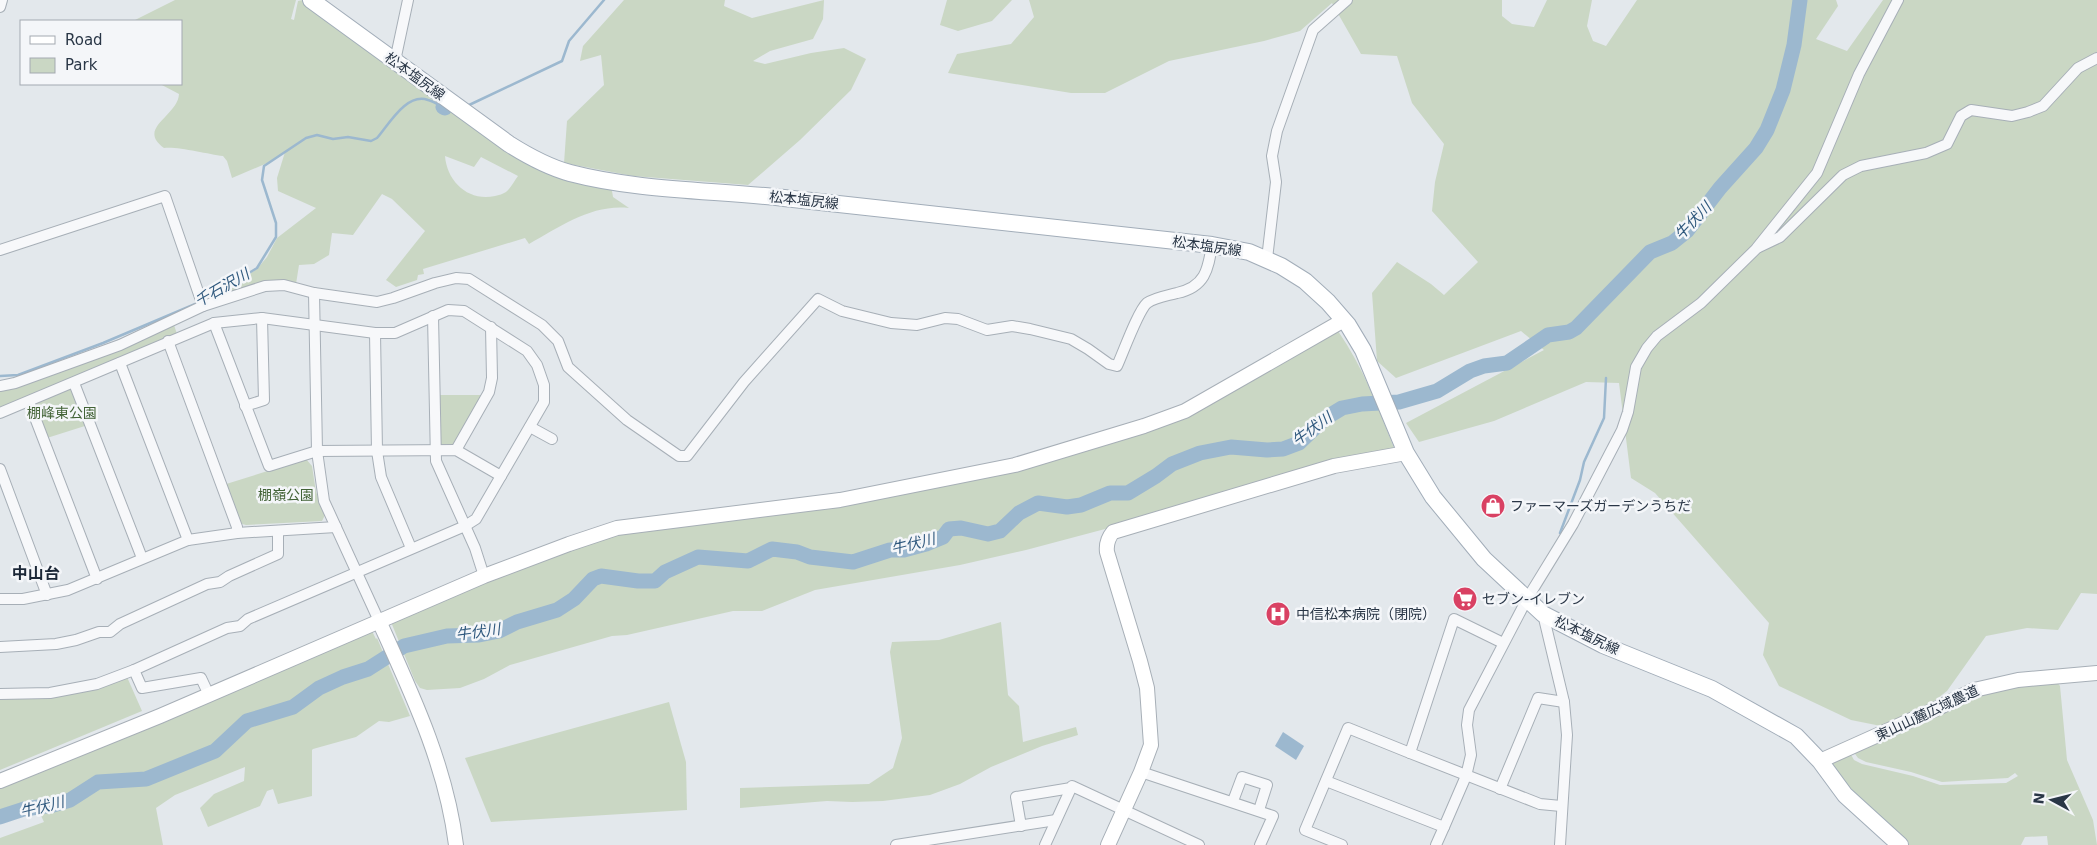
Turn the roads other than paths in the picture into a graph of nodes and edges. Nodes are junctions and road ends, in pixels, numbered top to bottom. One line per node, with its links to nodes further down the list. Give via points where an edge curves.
1 (2, 0): 6 (street)
2 (311, 0): 8 (main road, 松本塩尻線)
3 (408, 0): 8 (street)
4 (1347, 0): 12 (street, via 1313,30 1277,131 1272,156 1276,182)
5 (1898, 0): 10 (street, via 1859,74 1817,173)
6 (0, 7)
7 (2097, 58): 10 (street, via 2078,68 2043,106 2012,116 1971,110 1961,116 1947,144 1926,153 1861,166 1843,175 1780,238)
8 (395, 61): 9 (main road, 松本塩尻線, via 509,144 536,161 569,173 659,187)
9 (1212, 245): 12 (main road, 松本塩尻線, via 1249,252); 13 (street, via 1209,268 1192,289 1160,296 1146,304 1117,366 1071,339 1030,329 1012,326 987,330 958,319 944,318 917,325 891,323 842,311 818,299 744,382 687,456 679,456 627,420 568,367 558,342 542,325 469,279 456,278 435,283 377,302)
10 (1756, 249): 50 (street, via 1701,303 1657,336 1647,348 1636,367 1622,430 1573,524)
11 (0, 250): 14 (street, via 166,196)
12 (1268, 260): 18 (main road, 松本塩尻線, via 1304,281)
13 (314, 293): 14 (street, via 284,286 265,286); 19 (street)
14 (202, 302): 25 (street, via 120,345)
15 (433, 316): 20 (street, via 448,310 464,311); 21 (street, via 396,333); 32 (street)
16 (262, 318): 17 (street); 19 (street); 27 (street, via 264,400)
17 (214, 322): 22 (street); 27 (street)
18 (1346, 323): 31 (main road, 松本塩尻線, via 1363,350); 46 (street, via 1185,411 1015,465 840,500 617,528)
19 (314, 324): 21 (street); 34 (street)
20 (491, 327): 29 (street, via 527,351 537,365 544,385 544,402); 33 (street, via 492,378 489,392)
21 (375, 333): 35 (street)
22 (168, 341): 23 (street); 41 (street, via 237,527)
23 (120, 363): 24 (street); 42 (street)
24 (74, 383): 26 (street); 44 (street)
25 (0, 386)
26 (30, 402): 28 (street); 47 (street)
27 (245, 406): 34 (street, via 268,466)
28 (0, 413)
29 (530, 427): 30 (street); 37 (street)
30 (552, 439)
31 (1404, 448): 50 (main road, 松本塩尻線, via 1447,516 1484,559); 62 (street, via 1113,532 1106,552 1147,688 1151,746)
32 (435, 450): 33 (street); 35 (street); 38 (street, via 436,461)
33 (456, 450): 37 (street)
34 (317, 451): 35 (street); 39 (street, via 324,500)
35 (377, 451): 43 (street, via 380,477)
36 (0, 469): 48 (street)
37 (501, 476): 38 (street, via 476,519)
38 (465, 526): 43 (street); 46 (street)
39 (336, 528): 40 (street); 45 (street)
40 (278, 531): 41 (street); 54 (street, via 278,554 120,624 110,632 56,644)
41 (236, 533): 42 (street)
42 (188, 540): 44 (street)
43 (411, 548): 45 (street)
44 (142, 558): 47 (street)
45 (357, 571): 52 (street); 55 (street, via 248,619 240,626 227,628)
46 (484, 576): 52 (street)
47 (96, 579): 48 (street)
48 (48, 596): 49 (street)
49 (0, 598)
50 (1527, 599): 51 (main road, 松本塩尻線); 53 (street)
51 (1543, 614): 59 (street); 61 (main road, 松本塩尻線, via 1603,645 1712,689 1796,736)
52 (380, 623): 58 (street); 77 (street, via 440,768)
53 (1503, 643): 60 (street, via 1454,619); 63 (street, via 1469,710 1470,755)
54 (0, 647)
55 (134, 670): 57 (street, via 97,684 50,694); 58 (street, via 142,688 201,678)
56 (2097, 673): 61 (street, 東山山麓広域農道, via 2018,680 1974,690)
57 (0, 694)
58 (209, 695): 65 (street)
59 (1564, 702): 67 (street, via 1538,698); 69 (street, via 1566,735)
60 (1410, 753): 63 (street); 64 (street, via 1348,728)
61 (1820, 761): 86 (main road, 松本塩尻線, via 1845,796)
62 (1141, 772): 68 (street); 70 (street)
63 (1466, 776): 67 (street); 74 (street)
64 (1326, 781): 74 (street); 83 (street, via 1305,830)
65 (0, 782)
66 (1071, 788): 70 (street); 72 (street); 73 (street, via 1016,797)
67 (1500, 789): 69 (street, via 1540,804)
68 (1233, 801): 71 (street); 71 (street, via 1242,777 1267,785)
69 (1561, 806): 85 (street)
70 (1124, 810): 75 (street); 80 (street)
71 (1259, 810): 82 (street, via 1273,816)
72 (1056, 820): 73 (street); 79 (street)
73 (1021, 826): 76 (street)
74 (1444, 827): 84 (street)
75 (1178, 840): 81 (street)
76 (946, 841): 78 (street)
77 (456, 845)
78 (896, 845)
79 (1045, 845)
80 (1108, 845)
81 (1199, 845)
82 (1260, 845)
83 (1342, 845)
84 (1436, 845)
85 (1560, 845)
86 (1900, 845)

